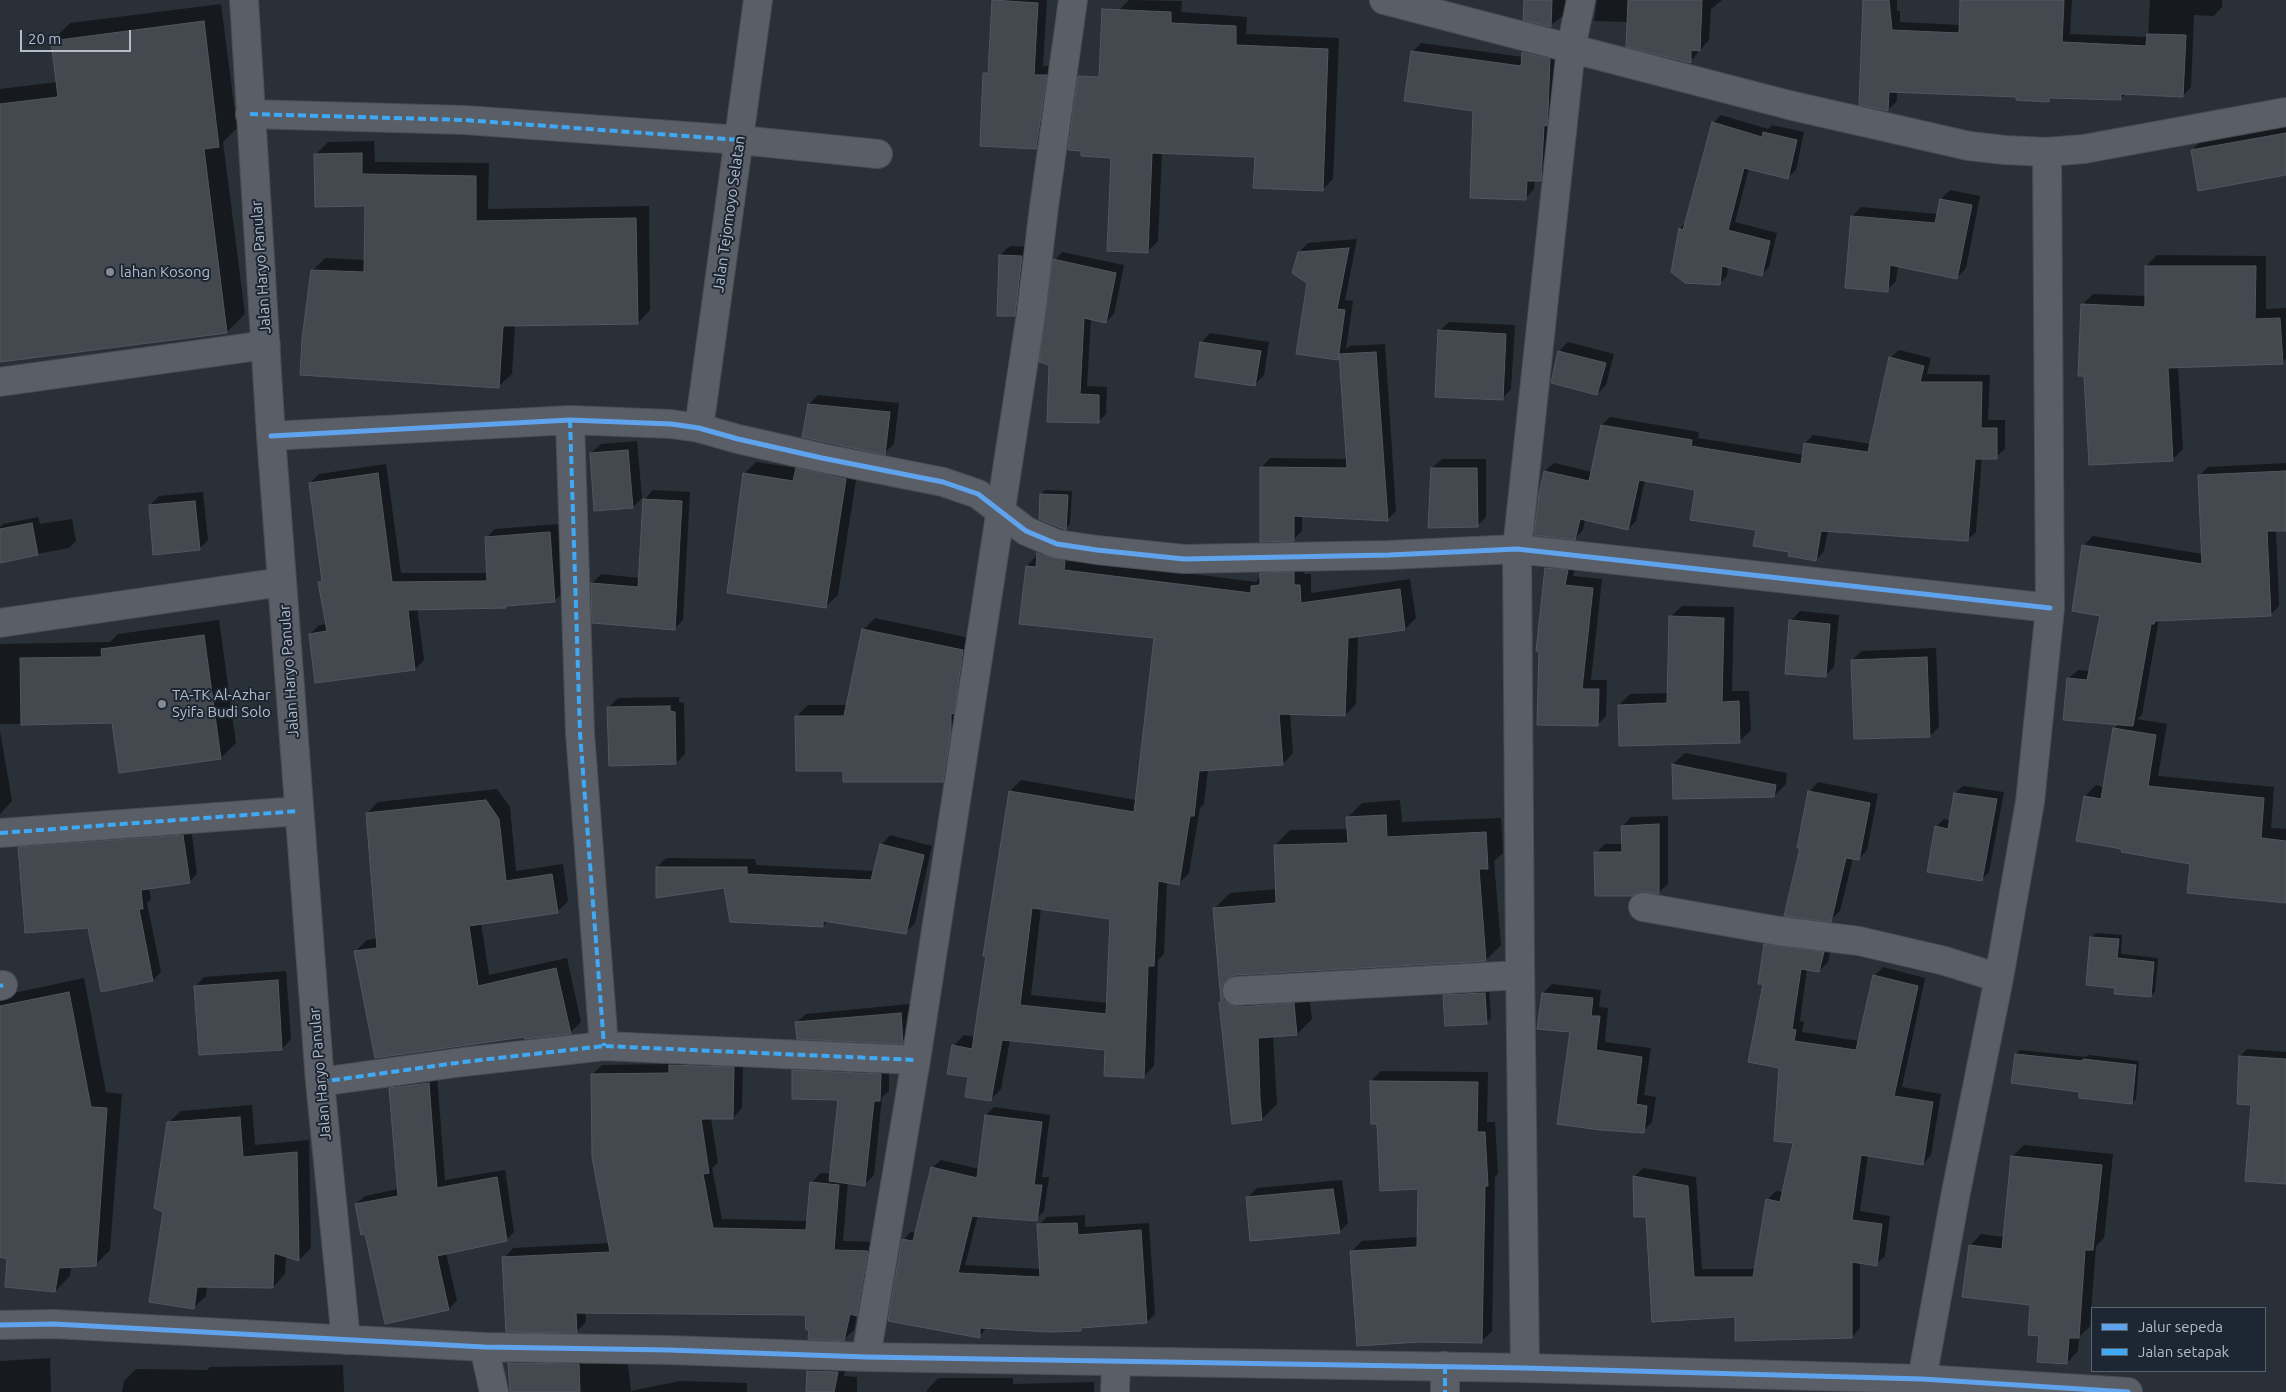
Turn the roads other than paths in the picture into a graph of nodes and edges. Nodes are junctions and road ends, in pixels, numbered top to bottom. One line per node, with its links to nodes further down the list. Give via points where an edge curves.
1 (244, 0): 8 (street, Jalan Haryo Panular)
2 (758, 0): 9 (street, Jalan Tejomoyo Selatan)
3 (1073, 0): 17 (street)
4 (1384, 0): 6 (street)
5 (1581, 0): 6 (street)
6 (1571, 48): 10 (street, via 1789,105 1969,146); 18 (street)
7 (2286, 112): 10 (street, via 2084,149)
8 (250, 114): 9 (street, via 465,120); 12 (street, Jalan Haryo Panular)
9 (740, 140): 11 (street); 15 (street, Jalan Tejomoyo Selatan)
10 (2047, 152): 20 (street)
11 (878, 154)
12 (266, 345): 13 (street); 16 (street, Jalan Haryo Panular)
13 (0, 382)
14 (570, 420): 15 (street); 16 (street); 28 (street, via 580,733)
15 (699, 428): 17 (street, via 822,458 943,482 978,494)
16 (271, 436): 19 (street, Jalan Haryo Panular)
17 (1001, 511): 18 (street, via 1026,531 1057,544 1184,559); 29 (street)
18 (1517, 549): 20 (street); 25 (street)
19 (282, 582): 21 (street); 22 (street, Jalan Haryo Panular)
20 (2050, 608): 26 (street, via 2030,802)
21 (0, 623)
22 (300, 811): 23 (street); 30 (street, Jalan Haryo Panular)
23 (0, 833)
24 (1643, 907): 26 (street, via 1859,941 1945,961)
25 (1520, 975): 27 (street); 36 (street)
26 (1999, 978): 38 (street, via 1956,1192)
27 (1237, 991)
28 (604, 1046): 29 (street); 30 (street)
29 (916, 1060): 34 (street)
30 (320, 1082): 32 (street, Jalan Haryo Panular)
31 (0, 1325): 32 (street, via 54,1324)
32 (346, 1340): 33 (street)
33 (484, 1347): 34 (street); 39 (street)
34 (866, 1357): 35 (street)
35 (1116, 1362): 37 (street); 40 (street)
36 (1526, 1368): 37 (street); 38 (street)
37 (1445, 1379)
38 (1935, 1384): 41 (street)
39 (494, 1392)
40 (1115, 1392)
41 (2128, 1392)

